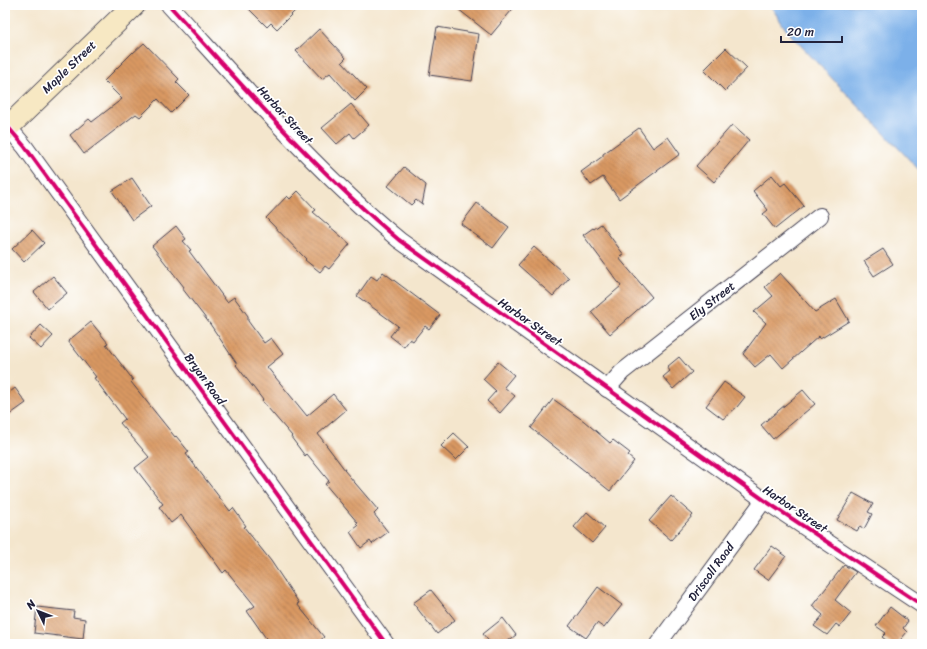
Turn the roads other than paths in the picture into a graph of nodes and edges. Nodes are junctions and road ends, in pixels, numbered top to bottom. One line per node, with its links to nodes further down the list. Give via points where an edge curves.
1 (134, 5): 3 (street, Maple Street)
2 (169, 5): 5 (street, Harbor Street, via 353,200 399,240)
3 (7, 128): 8 (street, Bryan Road, via 25,147)
4 (820, 216): 5 (street, Ely Street, via 622,372)
5 (607, 389): 6 (street, Harbor Street)
6 (764, 500): 7 (street, Harbor Street); 9 (street, Driscoll Road)
7 (922, 606)
8 (386, 644)
9 (658, 644)

